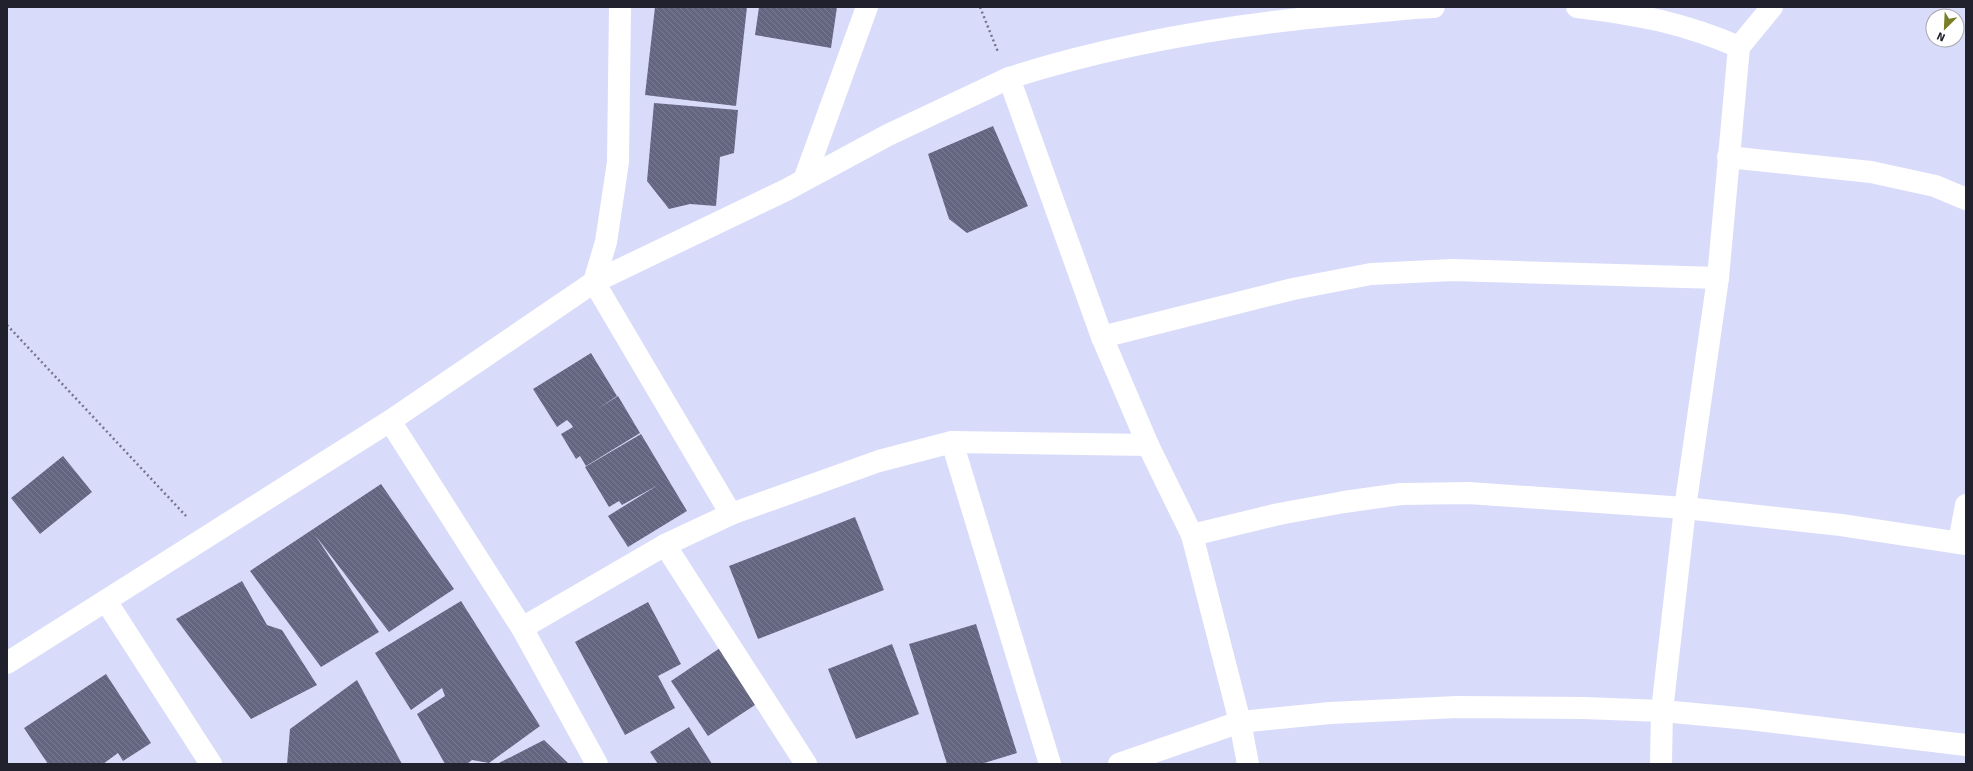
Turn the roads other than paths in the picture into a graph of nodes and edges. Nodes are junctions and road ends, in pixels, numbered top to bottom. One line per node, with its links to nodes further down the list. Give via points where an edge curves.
1 (620, 7): 12 (street, via 618,162 606,242)
2 (867, 7): 9 (street)
3 (1434, 7): 7 (street, via 1301,18 1182,35 1064,60)
4 (1772, 7): 6 (street)
5 (1590, 8): 6 (street, via 1652,17 1706,33)
6 (1739, 48): 8 (street)
7 (1009, 78): 9 (street, via 888,135); 13 (street)
8 (1728, 157): 10 (street, via 1871,172 1935,186); 11 (street)
9 (804, 180): 12 (street)
10 (1966, 199)
11 (1718, 278): 13 (street, via 1453,270 1371,274 1293,289); 18 (street)
12 (594, 282): 14 (street); 19 (street)
13 (1102, 338): 16 (street)
14 (390, 422): 23 (street); 24 (street)
15 (952, 442): 16 (street); 19 (street, via 879,461); 32 (street)
16 (1148, 445): 20 (street)
17 (1966, 505): 21 (street)
18 (1685, 508): 20 (street, via 1468,493 1400,494 1293,511); 21 (street, via 1849,526); 26 (street)
19 (731, 514): 22 (street)
20 (1192, 535): 27 (street)
21 (1962, 543)
22 (665, 545): 24 (street); 31 (street)
23 (106, 601): 25 (street); 29 (street)
24 (522, 628): 30 (street)
25 (7, 663)
26 (1662, 711): 27 (street, via 1457,707 1330,713); 28 (street); 35 (street)
27 (1240, 722): 33 (street); 34 (street)
28 (1966, 745)
29 (211, 764)
30 (596, 764)
31 (806, 764)
32 (1050, 764)
33 (1119, 764)
34 (1248, 764)
35 (1661, 764)

